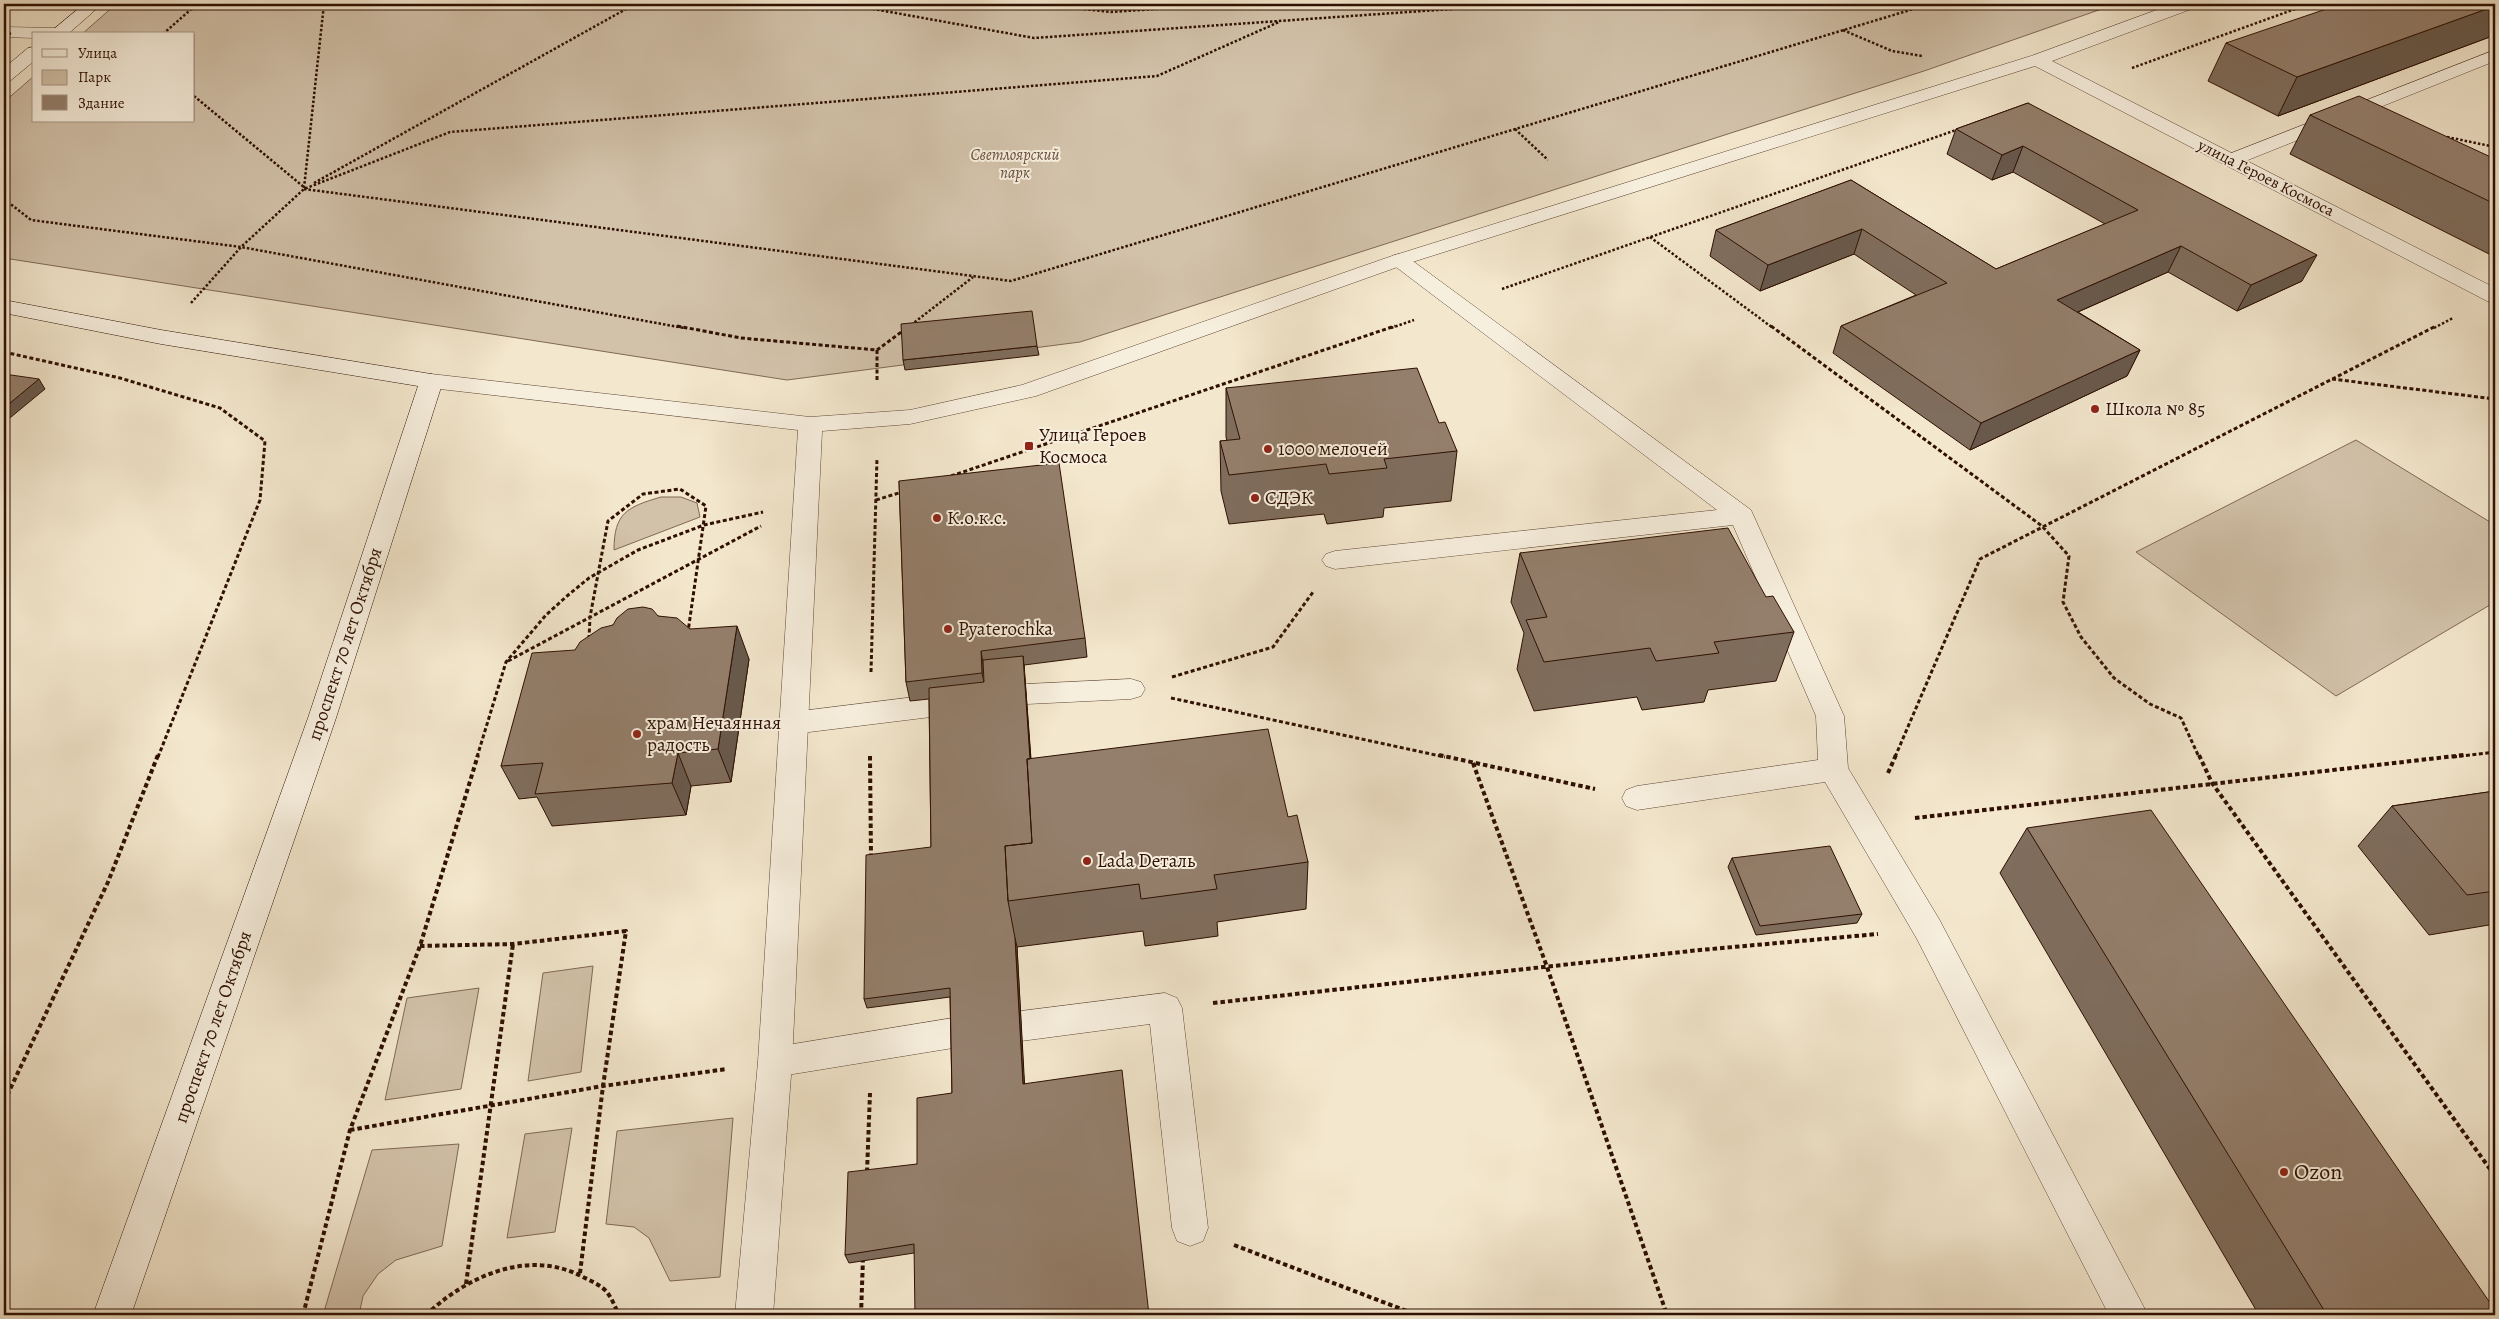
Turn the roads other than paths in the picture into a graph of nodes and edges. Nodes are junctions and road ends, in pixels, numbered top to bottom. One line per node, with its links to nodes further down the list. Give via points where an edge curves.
1 (94, 4): 4 (street)
2 (2188, 4): 8 (street)
3 (4, 32): 5 (street)
4 (59, 32)
5 (32, 33)
6 (32, 54): 9 (street)
7 (2495, 55): 10 (street)
8 (2037, 60): 10 (street, улица Героев Космоса); 11 (street)
9 (4, 77)
10 (2231, 160): 12 (street, улица Героев Космоса)
11 (1399, 260): 15 (street, via 1028,391 910,418); 16 (street)
12 (2495, 296)
13 (4, 306): 14 (street, via 161,338)
14 (431, 381): 15 (street); 28 (street, проспект 70 лет Октября, via 322,718)
15 (810, 424): 21 (street)
16 (1742, 516): 17 (street); 22 (street, via 1830,716)
17 (1335, 560)
18 (1131, 690): 19 (street)
19 (1026, 694)
20 (931, 706): 21 (street)
21 (793, 722): 26 (street)
22 (1833, 769): 23 (street); 30 (street, via 1928,929)
23 (1637, 798)
24 (1021, 1026): 27 (street, via 1165,1008)
25 (953, 1033): 26 (street)
26 (775, 1062): 29 (street)
27 (1190, 1228)
28 (112, 1315)
29 (754, 1315)
30 (2129, 1315)

